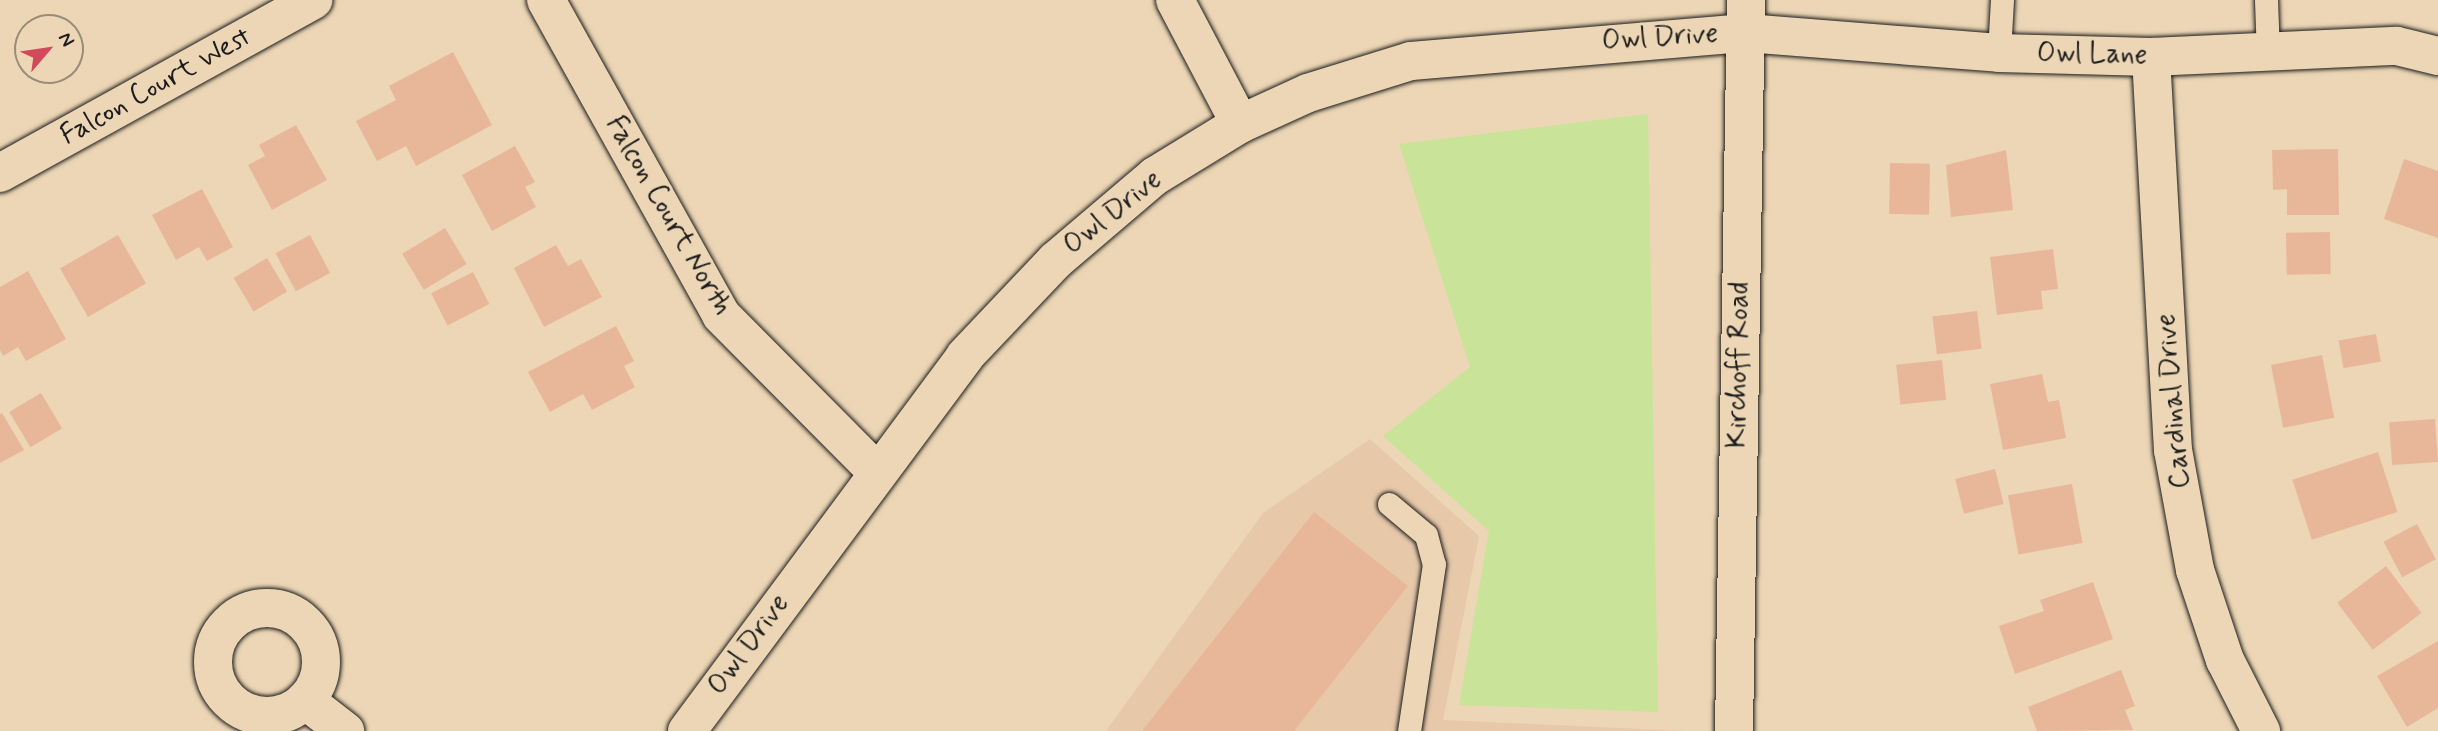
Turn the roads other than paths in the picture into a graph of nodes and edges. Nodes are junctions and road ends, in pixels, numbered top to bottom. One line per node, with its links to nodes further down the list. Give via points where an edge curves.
1 (313, 0): 12 (street, Falcon Court West)
2 (546, 0): 13 (street, Falcon Court North, via 721,315)
3 (1175, 0): 11 (street)
4 (2002, 0): 7 (lane)
5 (2266, 0): 8 (lane)
6 (1746, 16): 7 (street, Owl Lane); 11 (street, Owl Drive, via 1411,61 1308,93); 19 (street, Kirchoff Road)
7 (1999, 52): 10 (street, Owl Lane)
8 (2268, 54): 9 (street, Owl Lane, via 2397,47); 10 (street, Owl Lane)
9 (2438, 56)
10 (2151, 57): 20 (street, Cardinal Drive, via 2174,450 2195,570 2225,660)
11 (1240, 124): 13 (street, Owl Drive, via 1155,176 1055,261 965,356)
12 (0, 173)
13 (876, 471): 17 (street, Owl Drive)
14 (1389, 504): 18 (lane, via 1426,535 1433,564)
15 (306, 699): 16 (street)
16 (345, 731)
17 (687, 731)
18 (1409, 731)
19 (1734, 731)
20 (2261, 731)

